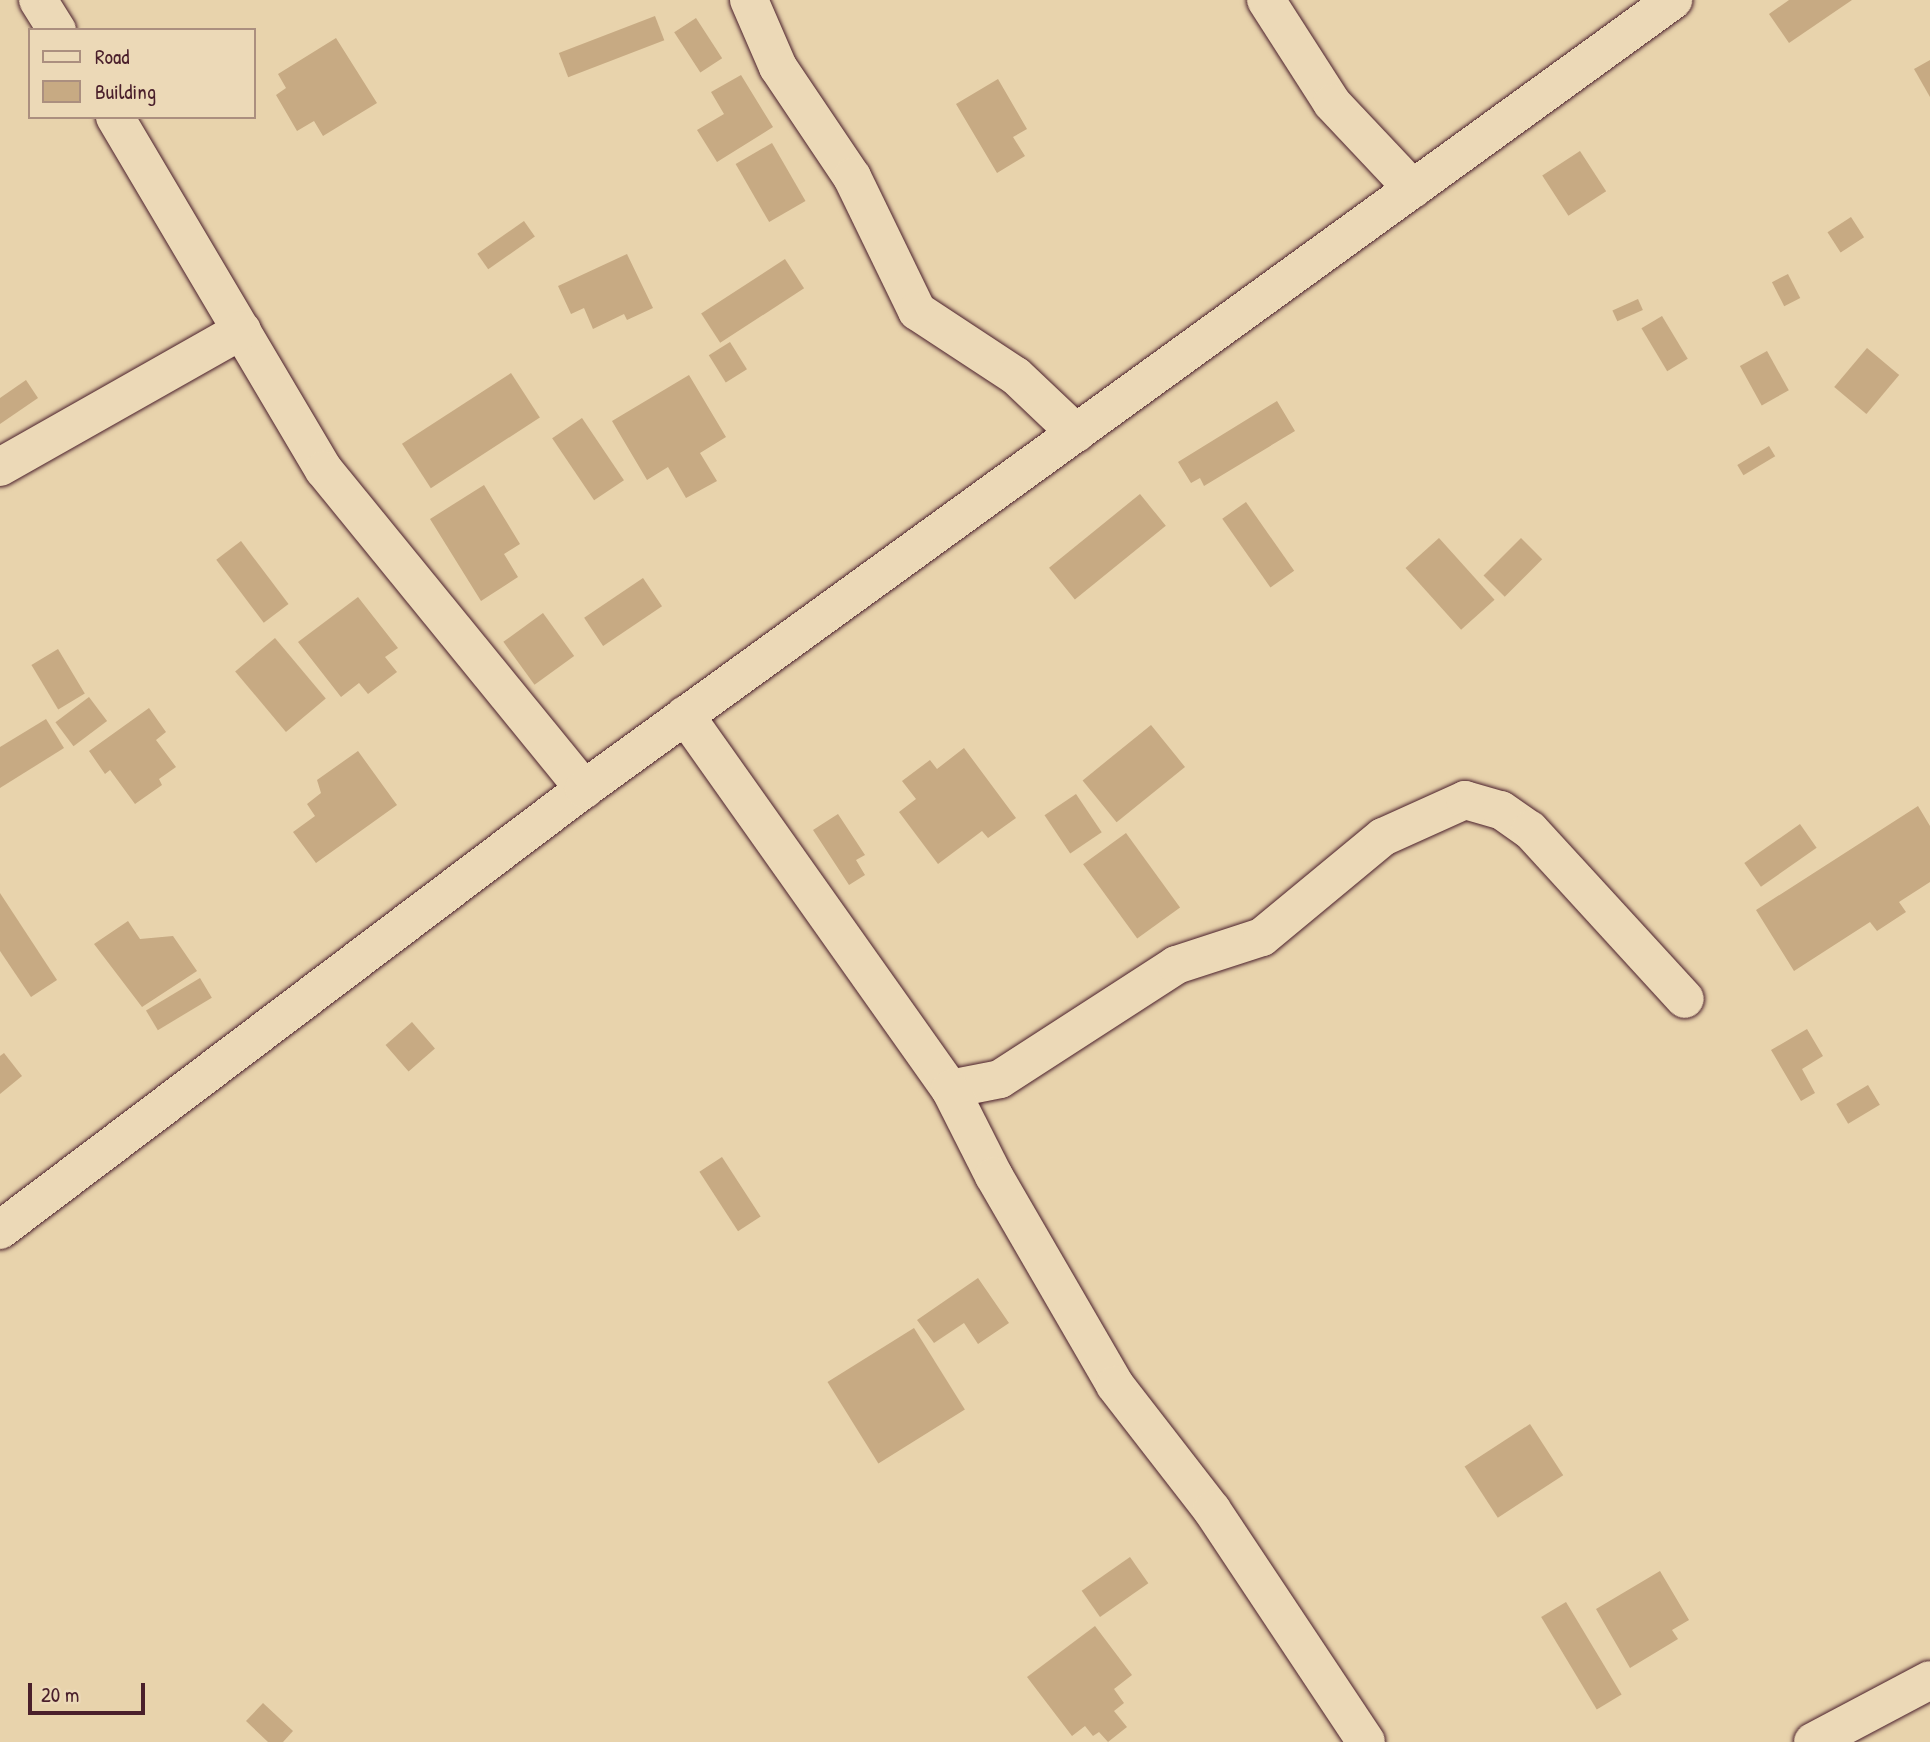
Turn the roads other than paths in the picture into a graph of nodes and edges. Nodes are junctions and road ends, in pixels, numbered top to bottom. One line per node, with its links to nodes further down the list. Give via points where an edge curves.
1 (38, 0): 5 (street)
2 (750, 0): 9 (street, via 778,67 852,177 917,311 1016,376)
3 (1266, 0): 7 (street, via 1332,103)
4 (1673, 0): 7 (street)
5 (56, 28)
6 (116, 119): 8 (street)
7 (1413, 189): 9 (street)
8 (242, 330): 10 (street); 12 (street, via 324,470)
9 (1076, 433): 11 (street)
10 (0, 467)
11 (685, 715): 12 (street); 14 (street)
12 (584, 789): 15 (street)
13 (1685, 999): 14 (street, via 1530,830 1501,810 1465,800 1383,837 1262,937 1176,965 1000,1079)
14 (950, 1089): 17 (street, via 994,1176 1115,1385 1212,1510)
15 (0, 1230)
16 (1930, 1679): 18 (street)
17 (1366, 1742)
18 (1813, 1742)

